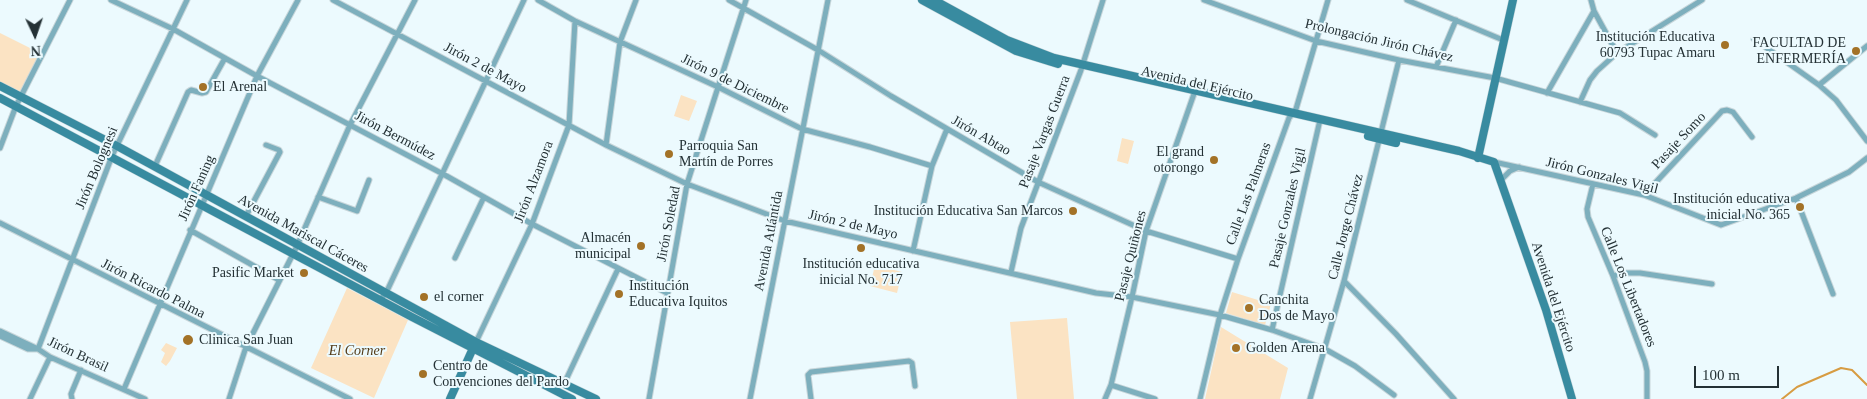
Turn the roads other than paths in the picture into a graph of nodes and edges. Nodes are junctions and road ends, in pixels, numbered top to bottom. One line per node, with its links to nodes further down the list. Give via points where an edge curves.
1 (70, 0): 47 (street)
2 (111, 0): 26 (street, Jirón Bermúdez)
3 (187, 0): 26 (street, Jirón Bolognesi)
4 (298, 0): 39 (street, Jirón Faning)
5 (332, 0): 27 (street, Jirón 2 de Mayo)
6 (415, 0): 27 (street)
7 (524, 0): 41 (street)
8 (538, 0): 25 (street, Jirón 9 de Diciembre)
9 (636, 0): 31 (street)
10 (729, 0): 22 (street, Jirón Abtao)
11 (746, 0): 22 (street, Jirón Soledad)
12 (828, 0): 33 (street, Avenida Atlántida)
13 (922, 0): 38 (main road, Avenida del Ejército, via 1016,51 1046,61)
14 (934, 0): 38 (main road, Avenida del Ejército, via 1024,48)
15 (1103, 0): 38 (street, Pasaje Vargas Guerra)
16 (1328, 0): 30 (street, Calle Las Palmeras)
17 (1407, 0): 24 (street)
18 (1513, 0): 29 (main road)
19 (1591, 0): 23 (street)
20 (1702, 0): 34 (street)
21 (1208, 1): 30 (street, Prolongación Jirón Chávez)
22 (743, 8): 33 (street, Jirón Abtao); 44 (street, Jirón Soledad)
23 (1594, 11): 34 (street); 45 (street)
24 (1456, 20): 29 (street); 37 (street)
25 (575, 21): 31 (street, Jirón 9 de Diciembre); 54 (street, Jirón Alzamora)
26 (173, 29): 35 (street, Jirón Bermúdez); 63 (street, Jirón Bolognesi)
27 (396, 35): 41 (street, Jirón 2 de Mayo); 53 (street)
28 (1754, 39): 42 (street)
29 (1504, 40): 40 (main road)
30 (1316, 41): 36 (street, Prolongación Jirón Chávez); 51 (street, Calle Las Palmeras)
31 (620, 42): 44 (street, Jirón 9 de Diciembre); 62 (street)
32 (1867, 46): 42 (street)
33 (818, 50): 55 (street, Avenida Atlántida); 56 (street, Jirón Abtao)
34 (1618, 53): 49 (street, via 1590,80)
35 (224, 58): 39 (street, Jirón Bermúdez); 69 (street, via 206,92 188,92)
36 (1399, 60): 37 (street, Prolongación Jirón Chávez); 58 (street, Calle Jorge Chávez)
37 (1436, 66): 40 (street, Prolongación Jirón Chávez)
38 (1082, 67): 46 (main road, Avenida del Ejército); 75 (street, Pasaje Vargas Guerra)
39 (257, 76): 53 (street, Jirón Bermúdez); 78 (street, Jirón Faning)
40 (1495, 78): 45 (street, Prolongación Jirón Chávez); 66 (main road)
41 (485, 81): 54 (street, Jirón 2 de Mayo); 72 (street)
42 (1819, 84): 60 (street, via 1836,100)
43 (0, 86): 47 (main road, Avenida Mariscal Cáceres)
44 (718, 87): 55 (street, Jirón 9 de Diciembre); 76 (street, Jirón Soledad)
45 (1547, 92): 49 (street, Prolongación Jirón Chávez)
46 (1194, 93): 51 (main road, Avenida del Ejército); 89 (street, Pasaje Quiñones)
47 (22, 96): 50 (street); 63 (main road, Avenida Mariscal Cáceres)
48 (0, 98): 50 (main road, Avenida Mariscal Cáceres)
49 (1580, 102): 57 (street, Prolongación Jirón Chávez, via 1620,113)
50 (16, 106): 64 (street); 65 (main road, Avenida Mariscal Cáceres)
51 (1291, 116): 52 (main road, Avenida del Ejército); 94 (street, Calle Las Palmeras)
52 (1320, 122): 58 (main road, Avenida del Ejército); 109 (street, Pasaje Gonzales Vigil)
53 (350, 124): 72 (street, Jirón Bermúdez); 80 (street)
54 (569, 125): 62 (street, Jirón 2 de Mayo); 87 (street, Jirón Alzamora)
55 (802, 129): 70 (street, Jirón 9 de Diciembre); 85 (street, Avenida Atlántida)
56 (947, 129): 70 (street); 75 (street, Jirón Abtao)
57 (1655, 135)
58 (1380, 136): 66 (main road, Avenida del Ejército); 100 (street, Calle Jorge Chávez)
59 (1752, 137): 79 (street, Pasaje Somo, via 1733,112 1722,111)
60 (1867, 141)
61 (266, 145): 84 (street, via 280,152)
62 (606, 145): 76 (street, Jirón 2 de Mayo)
63 (117, 146): 65 (street, Jirón Bolognesi); 69 (main road, Avenida Mariscal Cáceres)
64 (0, 148)
65 (112, 156): 83 (main road, Avenida Mariscal Cáceres); 95 (street, Jirón Bolognesi)
66 (1478, 158): 68 (main road, Avenida del Ejército)
67 (1867, 158): 82 (street, Jirón Gonzales Vigil, via 1849,172)
68 (1494, 162): 71 (street, Jirón Gonzales Vigil); 74 (main road, Avenida del Ejército)
69 (155, 166): 78 (main road, Avenida Mariscal Cáceres)
70 (932, 166): 91 (street)
71 (1520, 167): 74 (street); 77 (street, Jirón Gonzales Vigil)
72 (443, 174): 81 (street, Jirón Bermúdez); 102 (street)
73 (369, 180): 80 (street, via 357,211)
74 (1500, 180): 142 (main road, Avenida del Ejército, via 1546,310)
75 (1038, 182): 89 (street, Jirón Abtao); 97 (street, Pasaje Vargas Guerra, via 1021,228)
76 (688, 184): 85 (street, Jirón 2 de Mayo); 103 (street, Jirón Soledad)
77 (1593, 184): 79 (street, Jirón Gonzales Vigil); 98 (street, Calle Los Libertadores, via 1588,217)
78 (206, 195): 83 (street, Jirón Faning); 84 (main road, Avenida Mariscal Cáceres)
79 (1644, 195): 82 (street, Jirón Gonzales Vigil, via 1720,225)
80 (318, 197): 90 (street)
81 (484, 197): 87 (street, Jirón Bermúdez); 93 (street)
82 (1796, 198): 104 (street)
83 (201, 205): 88 (street, Jirón Faning); 92 (main road, Avenida Mariscal Cáceres)
84 (246, 216): 90 (main road, Avenida Mariscal Cáceres)
85 (785, 221): 91 (street, Jirón 2 de Mayo); 135 (street, Avenida Atlántida)
86 (0, 223): 95 (street, Jirón Ricardo Palma)
87 (532, 224): 96 (street, Jirón Bermúdez); 112 (street, Jirón Alzamora)
88 (190, 230): 99 (street); 107 (street, Jirón Faning)
89 (1146, 232): 94 (street, Jirón Abtao); 105 (street, Pasaje Quiñones)
90 (297, 245): 92 (street); 102 (main road, Avenida Mariscal Cáceres)
91 (913, 250): 97 (street, Jirón 2 de Mayo)
92 (292, 253): 99 (street); 106 (main road, Avenida Mariscal Cáceres)
93 (455, 258)
94 (1238, 259): 108 (street, Calle Las Palmeras)
95 (72, 260): 107 (street, Jirón Ricardo Palma); 114 (street, Jirón Bolognesi)
96 (618, 268): 103 (street, Jirón Bermúdez); 118 (street)
97 (1011, 272): 105 (street, Jirón 2 de Mayo, via 1096,293)
98 (1613, 276): 101 (street, via 1640,273); 143 (street, Calle Los Libertadores, via 1645,362)
99 (279, 280): 113 (street)
100 (1344, 281): 115 (street, Calle Jorge Chávez); 141 (street)
101 (1712, 284)
102 (386, 293): 106 (street); 112 (main road, Avenida Mariscal Cáceres)
103 (667, 293): 134 (street, Jirón Soledad)
104 (1833, 294)
105 (1132, 297): 108 (street, Jirón 2 de Mayo); 119 (street, Pasaje Quiñones)
106 (380, 300): 112 (main road, Avenida Mariscal Cáceres)
107 (159, 304): 113 (street, Jirón Ricardo Palma); 121 (street, Jirón Faning)
108 (1220, 315): 109 (street, Jirón 2 de Mayo); 139 (street, Calle Las Palmeras)
109 (1272, 330): 115 (street, Jirón 2 de Mayo)
110 (0, 331): 114 (street)
111 (0, 336): 114 (street, Jirón Brasil, via 28,349)
112 (475, 345): 118 (main road, Avenida Mariscal Cáceres); 131 (main road, Jirón Alzamora); 132 (main road, Avenida Mariscal Cáceres)
113 (246, 348): 122 (street, Jirón Ricardo Palma); 128 (street)
114 (38, 349): 116 (street, Jirón Brasil)
115 (1325, 349): 123 (street, Jirón 2 de Mayo); 140 (street, Calle Jorge Chávez)
116 (50, 357): 117 (street, Jirón Brasil); 125 (street)
117 (81, 370): 121 (street, Jirón Brasil); 126 (street)
118 (564, 384): 133 (main road, Avenida Mariscal Cáceres)
119 (1111, 385): 137 (street, Pasaje Quiñones); 138 (street)
120 (915, 386): 136 (street, via 909,361 811,372 808,375)
121 (124, 389): 124 (street, Jirón Brasil)
122 (336, 392): 129 (street); 130 (street, Jirón Ricardo Palma)
123 (1394, 395)
124 (138, 398): 127 (street, Jirón Brasil)
125 (30, 399)
126 (72, 399)
127 (146, 399)
128 (229, 399)
129 (333, 399)
130 (350, 399)
131 (450, 399)
132 (572, 399)
133 (596, 399)
134 (648, 399)
135 (750, 399)
136 (811, 399)
137 (1106, 399)
138 (1155, 399)
139 (1200, 399)
140 (1310, 399)
141 (1454, 399)
142 (1572, 399)
143 (1647, 399)

